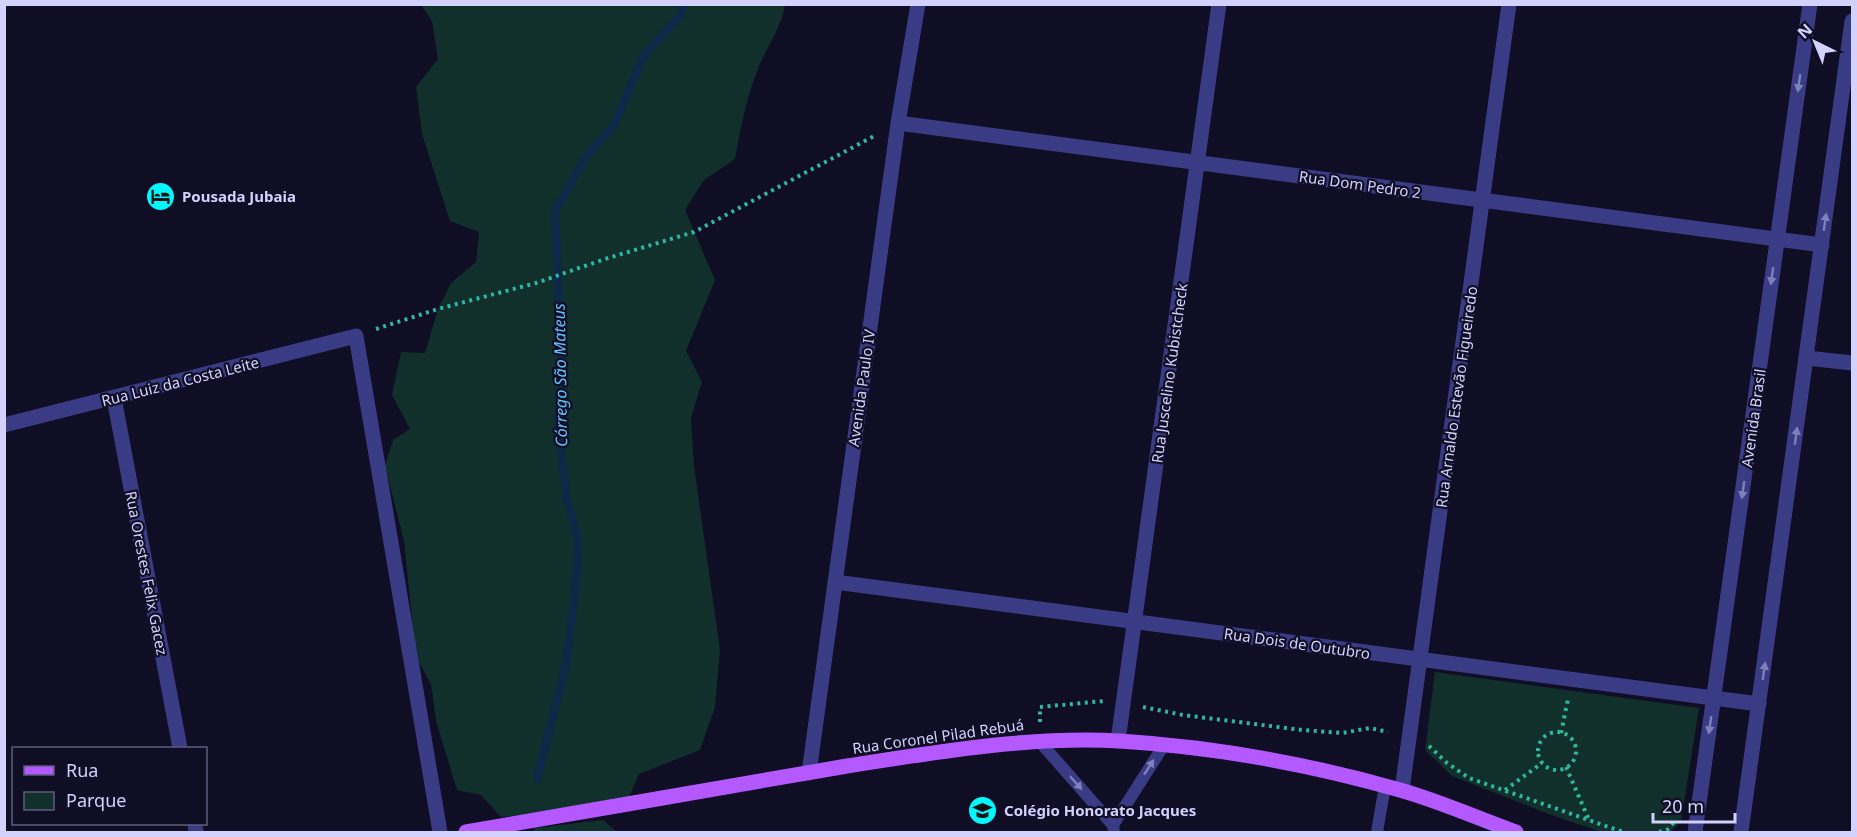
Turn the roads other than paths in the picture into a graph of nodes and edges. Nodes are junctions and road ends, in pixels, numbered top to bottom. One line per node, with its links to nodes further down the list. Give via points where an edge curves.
1 (918, 4): 6 (street, Avenida Paulo IV)
2 (1220, 4): 7 (street, Rua Juscelino Kubistcheck)
3 (1509, 4): 8 (street, Rua Arnaldo Estevão Figueiredo)
4 (1810, 4): 9 (street, Avenida Brasil, one-way to 9)
5 (1852, 21): 10 (street, one-way to 5)
6 (898, 123): 7 (street, Rua Dom Pedro 2); 15 (street, Avenida Paulo IV)
7 (1198, 163): 8 (street, Rua Dom Pedro 2); 16 (street, Rua Juscelino Kubistcheck)
8 (1483, 200): 9 (street, Rua Dom Pedro 2); 17 (street, Rua Arnaldo Estevão Figueiredo)
9 (1778, 239): 10 (street, Rua Dom Pedro 2); 18 (street, Avenida Brasil, one-way to 18)
10 (1822, 245): 11 (street)
11 (1807, 358): 12 (street); 19 (street, one-way to 11)
12 (1852, 363)
13 (114, 398): 14 (street, Rua Luiz da Costa Leite); 23 (street, Rua Orestes Felix Gacez); 28 (street, Rua Luiz da Costa Leite, via 356,336)
14 (4, 425)
15 (835, 582): 16 (street, Rua Dois de Outubro); 24 (street, Avenida Paulo IV)
16 (1135, 622): 17 (street, Rua Dois de Outubro); 21 (street, Rua Juscelino Kubistcheck)
17 (1419, 659): 18 (street, Rua Dois de Outubro); 26 (street, Rua Arnaldo Estevão Figueiredo)
18 (1714, 698): 19 (street, Rua Dois de Outubro); 32 (street, Avenida Brasil, one-way to 32)
19 (1759, 704): 33 (street)
20 (1039, 741): 21 (main road, Rua Coronel Pilad Rebuá); 24 (main road, Rua Coronel Pilad Rebuá, via 952,750); 27 (lane, one-way to 27)
21 (1118, 741): 22 (main road, Rua Coronel Pilad Rebuá)
22 (1164, 745): 25 (main road, Rua Coronel Pilad Rebuá, via 1311,767); 27 (lane, one-way to 22)
23 (180, 747)
24 (809, 773): 29 (main road, Rua Coronel Pilad Rebuá)
25 (1385, 786): 26 (main road, Rua Coronel Pilad Rebuá); 30 (lane)
26 (1402, 790): 31 (main road, Rua Coronel Pilad Rebuá)
27 (1113, 829)
28 (440, 832)
29 (466, 832)
30 (1377, 832)
31 (1516, 832)
32 (1695, 832)
33 (1741, 832)

